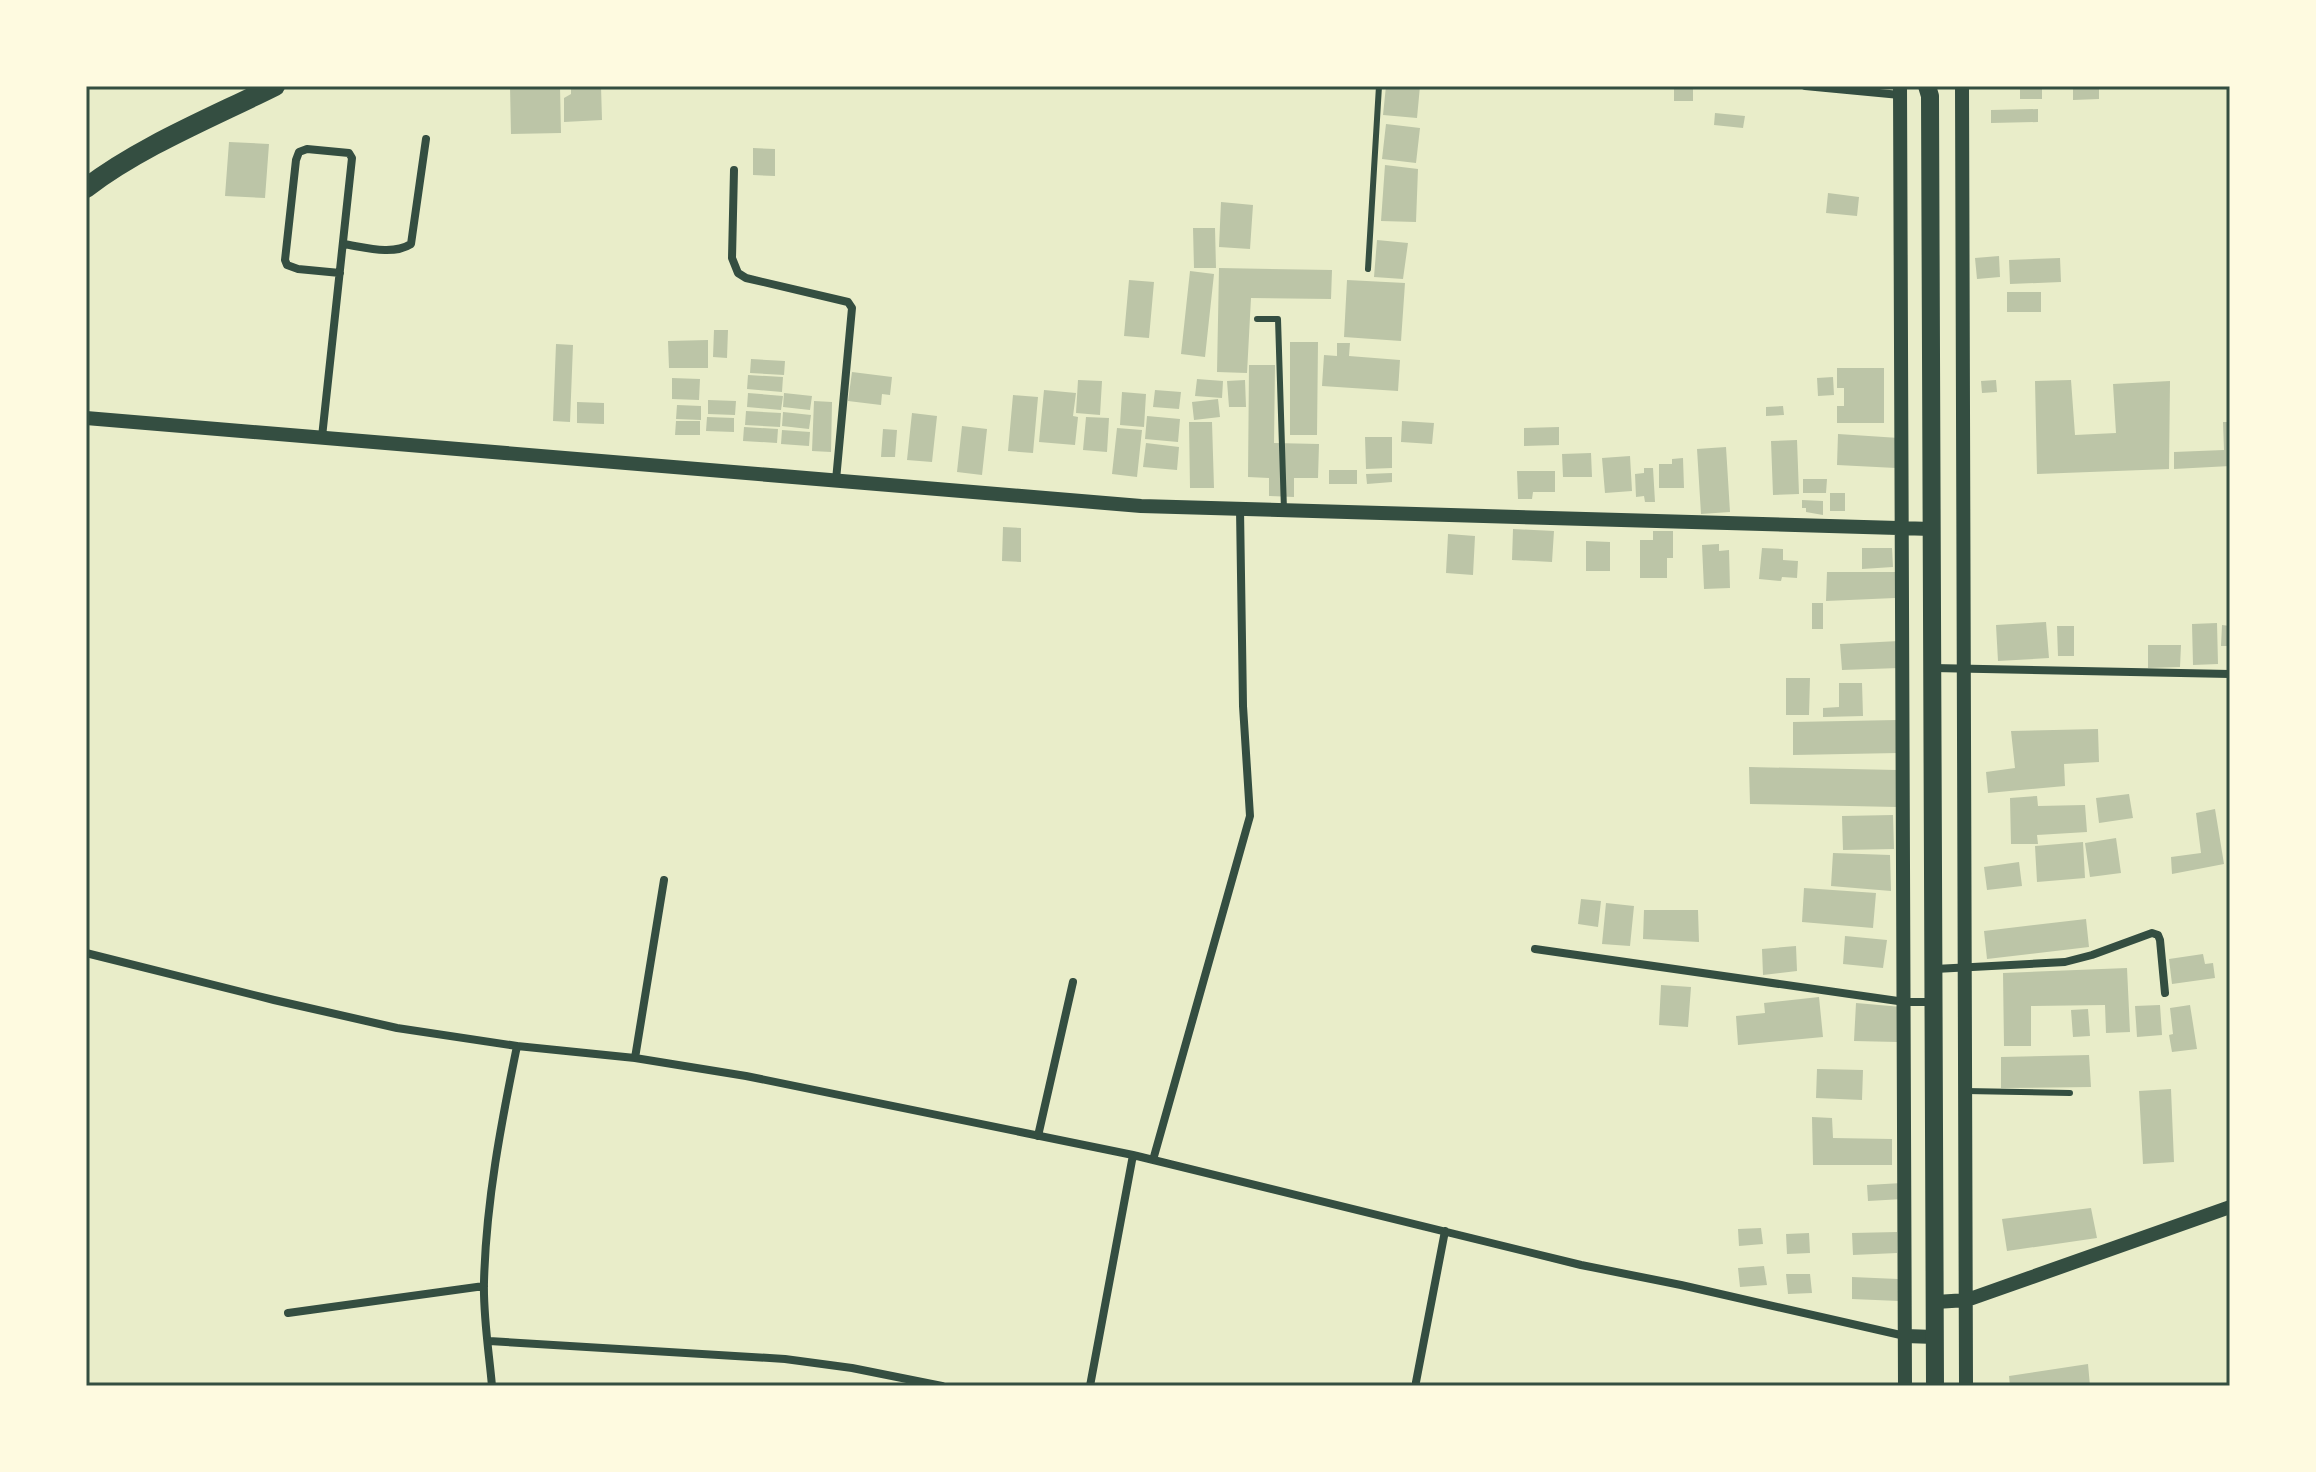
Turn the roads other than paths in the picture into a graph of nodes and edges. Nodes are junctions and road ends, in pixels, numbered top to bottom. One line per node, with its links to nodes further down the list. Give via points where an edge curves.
1 (275, 86): 9 (highway)
2 (1379, 86): 11 (lane)
3 (1805, 86): 6 (street)
4 (1962, 86): 22 (street)
5 (1930, 89): 20 (main road)
6 (1900, 90): 19 (street)
7 (426, 139): 10 (street, via 411,244 393,250)
8 (734, 170): 16 (street, via 732,258 738,273 848,302 852,308)
9 (86, 188)
10 (343, 244): 12 (street); 12 (street, via 351,154 299,152 287,265)
11 (1368, 269)
12 (340, 273): 15 (street)
13 (1257, 319): 18 (lane, via 1278,319)
14 (86, 418): 15 (street)
15 (322, 437): 16 (street)
16 (836, 480): 17 (street, via 1141,506)
17 (1240, 509): 18 (street); 39 (street, via 1250,816)
18 (1284, 510): 19 (street)
19 (1900, 528): 20 (street); 31 (street)
20 (1932, 529): 21 (main road)
21 (1932, 668): 22 (street); 28 (main road)
22 (1966, 668): 23 (street); 27 (street)
23 (2230, 674)
24 (664, 880): 34 (street)
25 (1535, 949): 31 (street)
26 (86, 953): 33 (street, via 397,1028)
27 (1965, 968): 28 (street); 30 (street, via 2078,959 2152,933 2160,940); 35 (street)
28 (1935, 969): 32 (main road)
29 (1073, 982): 37 (street)
30 (2165, 993)
31 (1905, 1002): 32 (street); 46 (street)
32 (1935, 1002): 44 (main road)
33 (517, 1046): 34 (street); 42 (street, via 492,1180)
34 (635, 1058): 37 (street)
35 (1966, 1091): 36 (lane); 43 (street)
36 (2070, 1093)
37 (1038, 1136): 38 (street)
38 (1133, 1155): 39 (street); 52 (street)
39 (1153, 1160): 41 (street)
40 (2230, 1207): 43 (street)
41 (1445, 1231): 46 (street); 49 (street)
42 (484, 1286): 45 (street); 48 (street)
43 (1967, 1300): 44 (street); 55 (street)
44 (1936, 1302): 47 (main road)
45 (288, 1313)
46 (1905, 1336): 47 (street); 53 (street)
47 (1935, 1337): 54 (main road)
48 (489, 1341): 50 (street); 51 (street, via 785,1359)
49 (1416, 1382)
50 (492, 1386)
51 (942, 1386)
52 (1090, 1386)
53 (1905, 1386)
54 (1935, 1386)
55 (1966, 1386)

